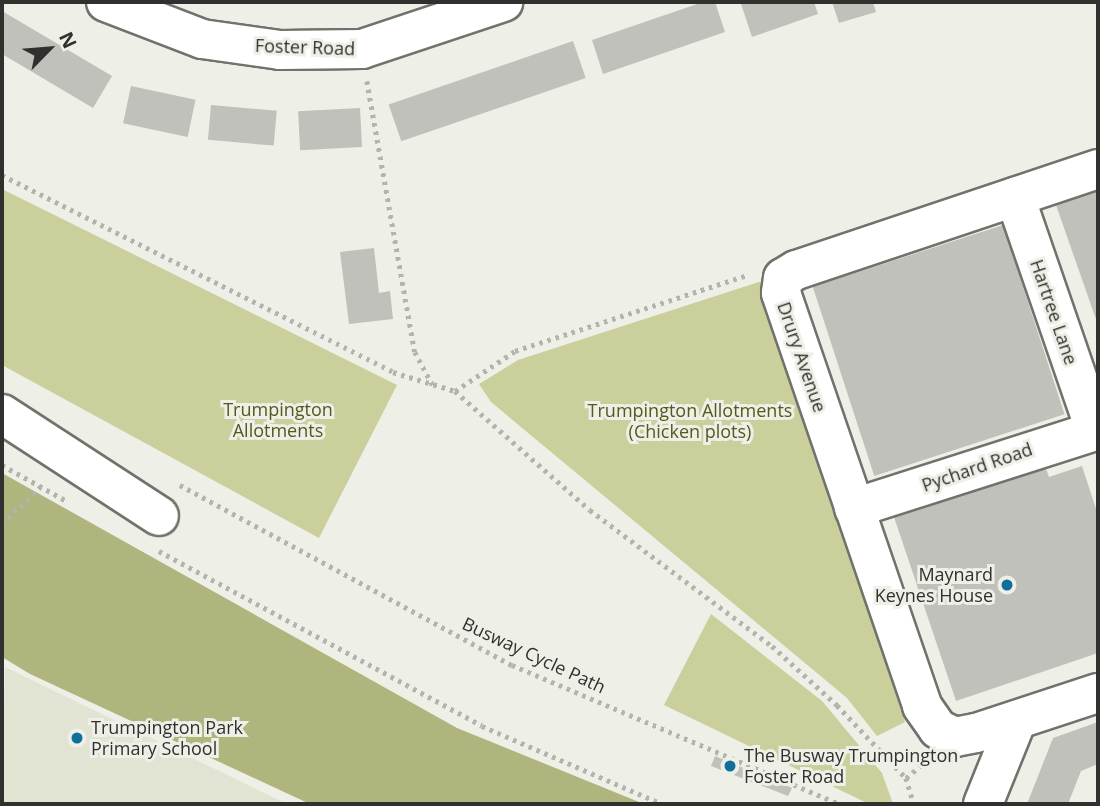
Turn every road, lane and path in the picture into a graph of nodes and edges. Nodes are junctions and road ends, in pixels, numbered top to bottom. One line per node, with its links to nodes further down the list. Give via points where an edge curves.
1 (106, 2): 3 (street, Foster Road, via 202,39 279,50)
2 (503, 2): 3 (street, Foster Road)
3 (362, 49): 8 (path, via 400,282 415,352)
4 (1098, 169): 6 (street, Drury Avenue)
5 (2, 175): 8 (path)
6 (1015, 197): 11 (street, Hartree Lane); 15 (street, Drury Avenue, via 783,278 780,293)
7 (751, 274): 9 (path, via 515,351)
8 (433, 387): 9 (path)
9 (455, 391): 23 (path, via 590,510 772,646 838,705 906,778)
10 (2, 414): 18 (street)
11 (1096, 429): 15 (street, Pychard Road)
12 (2, 465): 13 (path)
13 (40, 487): 14 (path); 17 (path)
14 (77, 507)
15 (854, 508): 20 (street, Drury Avenue, via 922,706 938,729 955,737)
16 (225, 511): 22 (path, Busway Cycle Path, via 512,664)
17 (2, 524)
18 (155, 531): 21 (path, via 482,726)
19 (1098, 693): 20 (street)
20 (1017, 720): 24 (street)
21 (662, 804)
22 (840, 804)
23 (914, 804)
24 (983, 804)

